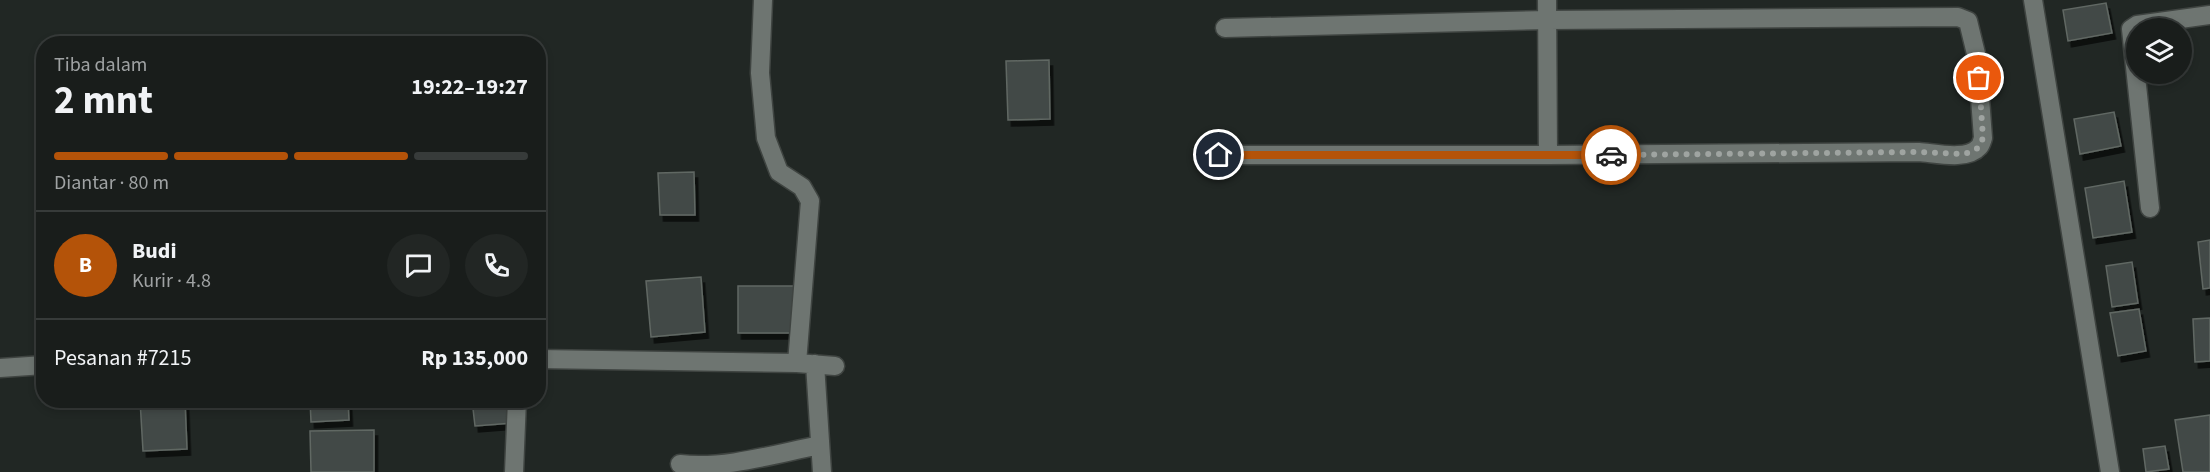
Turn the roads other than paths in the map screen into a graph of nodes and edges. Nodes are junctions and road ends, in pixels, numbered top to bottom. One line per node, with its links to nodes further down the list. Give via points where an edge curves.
1 (763, 0): 11 (street, via 760,73 766,138 779,172 802,187 810,201)
2 (1547, 0): 5 (street)
3 (2033, 0): 20 (street)
4 (2210, 15): 9 (street, via 2131,29)
5 (1548, 20): 6 (street); 8 (street); 8 (street, via 1958,17 1968,21 1977,58 1983,138 1978,148 1965,154)
6 (1225, 28)
7 (1219, 155): 8 (street)
8 (1548, 155)
9 (2150, 208)
10 (546, 359): 11 (street)
11 (806, 363): 13 (street); 16 (street)
12 (36, 366): 14 (street)
13 (835, 366)
14 (0, 368)
15 (518, 408): 18 (street)
16 (820, 445): 17 (street, via 720,465); 19 (street)
17 (680, 464)
18 (514, 472)
19 (822, 472)
20 (2110, 472)

